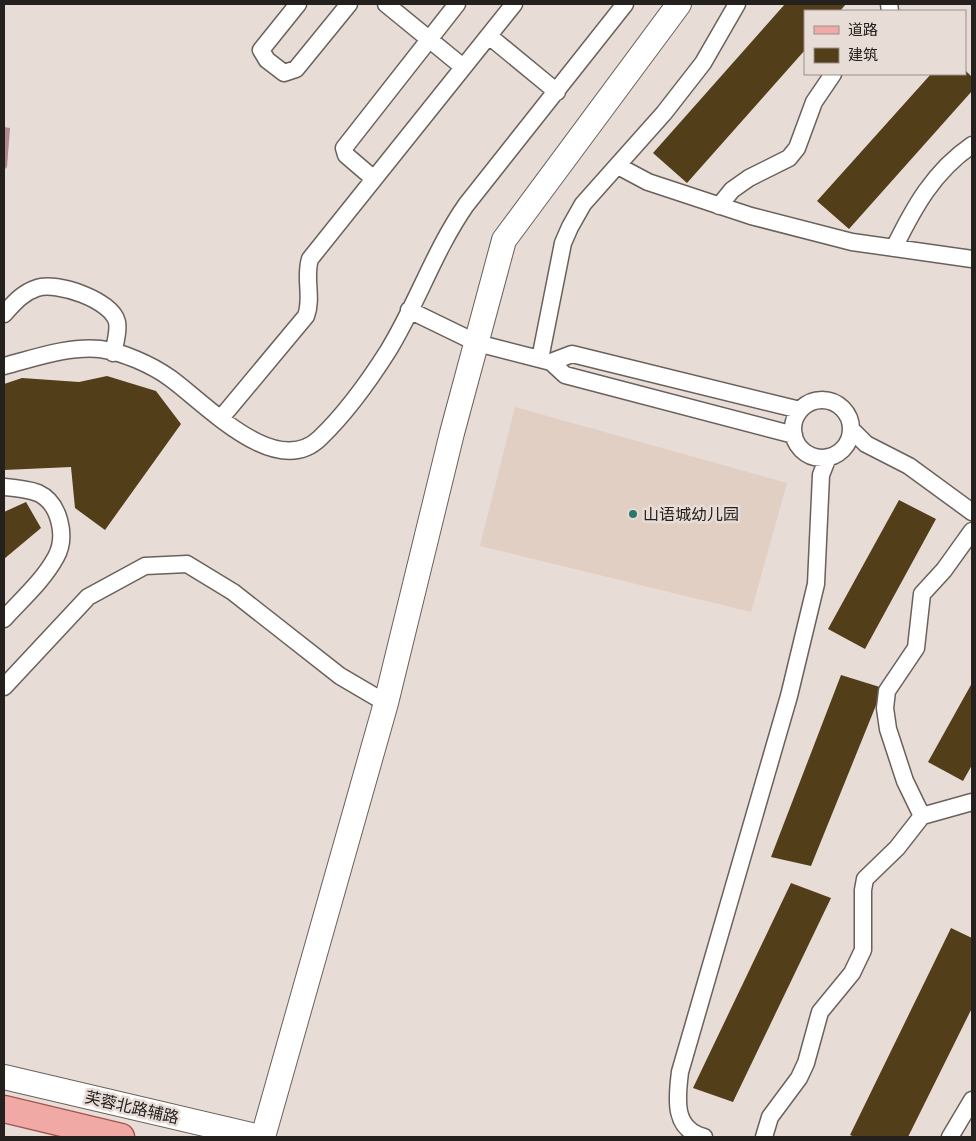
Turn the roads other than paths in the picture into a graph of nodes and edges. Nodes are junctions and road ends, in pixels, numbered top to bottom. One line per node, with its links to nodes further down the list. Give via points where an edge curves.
1 (298, 4): 2 (street, via 261,50 267,60 284,74 296,69)
2 (349, 4)
3 (386, 4): 10 (street)
4 (457, 4): 10 (street)
5 (514, 4): 9 (street)
6 (625, 4): 13 (street)
7 (679, 4): 22 (main road, via 504,240)
8 (737, 4): 15 (street, via 703,63)
9 (489, 36): 11 (street); 13 (street)
10 (428, 40): 11 (street); 16 (street, via 344,148 346,155)
11 (463, 67): 16 (street)
12 (833, 75): 17 (street, via 814,102 797,148 789,158 749,178 732,190)
13 (557, 92): 20 (street, via 449,230)
14 (972, 144): 18 (street, via 932,181)
15 (618, 166): 17 (street, via 648,182); 24 (street, via 599,184 570,227 563,244)
16 (374, 179): 27 (street, via 310,259 306,275 309,308 306,316)
17 (719, 206): 18 (street, via 852,242)
18 (894, 248): 19 (street)
19 (972, 259)
20 (409, 310): 22 (street); 27 (street, via 388,351 355,397 308,448 283,452 242,435)
21 (4, 314): 23 (street, via 19,297 37,288 53,286 75,292 97,302 115,316 118,324)
22 (476, 343): 24 (street); 36 (main road)
23 (113, 353): 25 (street, via 101,349 70,350); 27 (street, via 168,376)
24 (545, 361): 26 (street, via 572,354); 28 (street, via 566,375)
25 (4, 366)
26 (800, 410): 28 (street, via 794,423); 29 (street, via 811,402 830,401 846,411)
27 (221, 418)
28 (794, 435): 30 (street, via 802,450)
29 (849, 437): 30 (street, via 837,454); 32 (street, via 909,466)
30 (821, 457): 44 (street, via 816,584 789,696 680,1072 677,1094 679,1118 688,1128)
31 (4, 486): 34 (street, via 40,494 54,508 60,520 61,534 57,555 45,574)
32 (972, 512)
33 (972, 531): 38 (street, via 922,594 916,648 888,691 885,708 888,729 905,781)
34 (4, 620)
35 (4, 687): 36 (street, via 88,597 145,566 187,564 233,592 340,676)
36 (386, 703): 43 (main road)
37 (972, 802): 38 (street)
38 (922, 816): 45 (street, via 897,848 865,879 863,950 852,973 820,1012 806,1063 770,1117)
39 (4, 1077): 43 (main road, 芙蓉北路辅路)
40 (972, 1100): 46 (street)
41 (4, 1109): 42 (main road)
42 (121, 1137)
43 (262, 1137)
44 (704, 1137)
45 (764, 1137)
46 (950, 1137)

